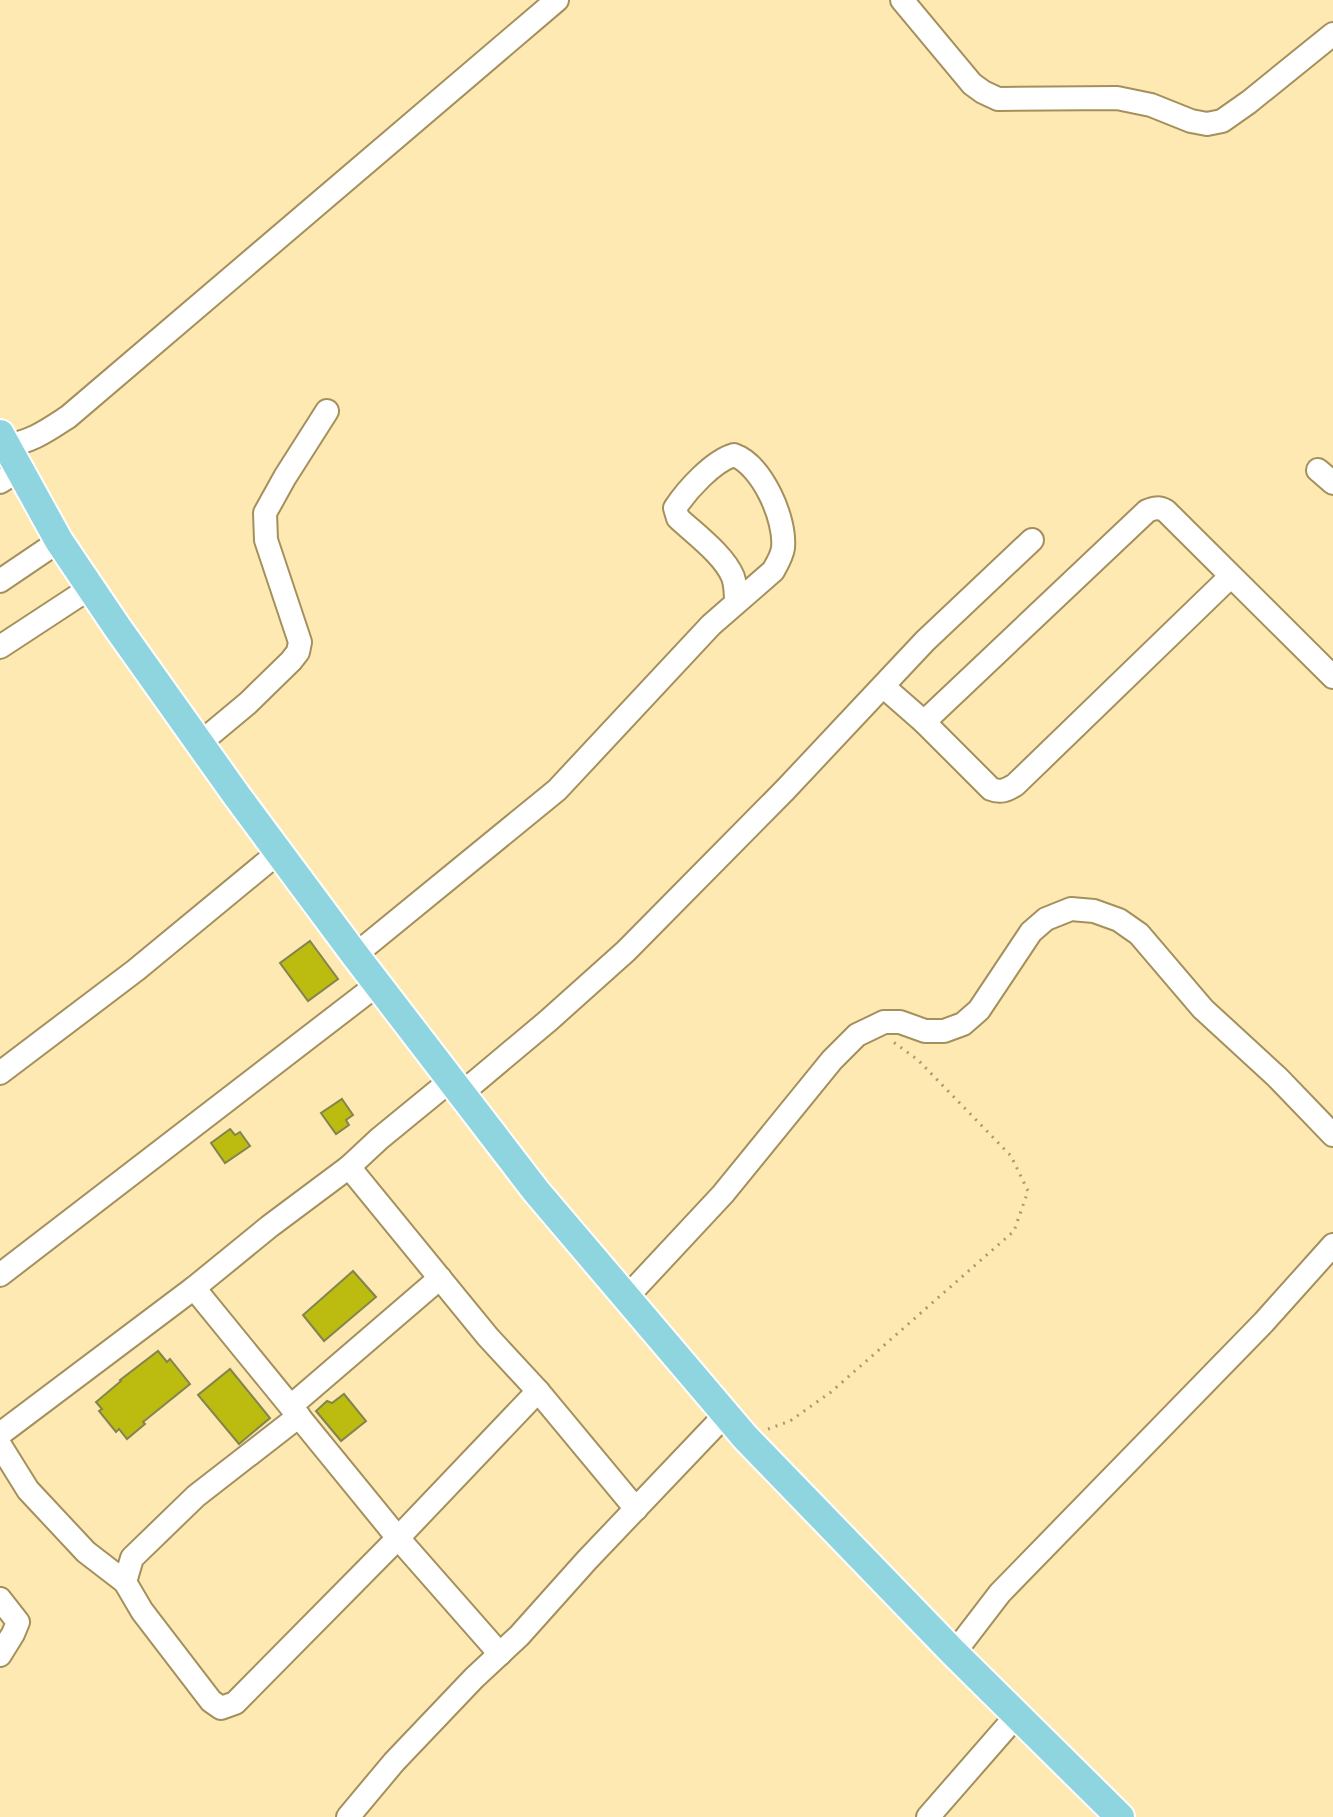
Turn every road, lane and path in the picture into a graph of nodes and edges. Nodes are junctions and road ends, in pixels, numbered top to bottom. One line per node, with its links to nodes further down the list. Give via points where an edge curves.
1 (557, 0): 5 (street, via 68,417 21,444)
2 (902, 0): 3 (street, via 956,67 990,96 1117,98 1207,124 1222,121 1249,102)
3 (1333, 34)
4 (327, 411): 17 (street, via 265,513 266,540 296,628 298,652)
5 (3, 439): 6 (main road)
6 (10, 476): 8 (main road)
7 (1032, 540): 15 (street)
8 (59, 541): 10 (street); 11 (main road)
9 (1231, 576): 14 (street); 16 (street, via 1166,511 1147,511); 16 (street, via 1007,790 991,789)
10 (0, 581)
11 (90, 588): 13 (street); 17 (main road)
12 (736, 603): 12 (street, via 736,587 725,563 678,518 675,508 685,492 734,455 746,461 772,497 783,546 773,571); 19 (street, via 557,790)
13 (0, 647)
14 (1333, 677)
15 (884, 687): 16 (street); 23 (street, via 626,951 549,1020)
16 (924, 722)
17 (200, 743): 18 (main road)
18 (279, 852): 19 (main road); 22 (street)
19 (355, 955): 20 (main road)
20 (378, 984): 23 (main road); 27 (street)
21 (872, 1026): 24 (street, via 900,1022 944,1031 963,1024 979,1010 1038,925 1071,909 1094,911 1139,934 1203,1009); 30 (street, via 832,1060 723,1194); 35 (path, via 918,1060 1011,1156 1028,1191 1014,1231 831,1392 790,1421)
22 (0, 1073)
23 (457, 1086): 25 (street, via 379,1139); 30 (main road)
24 (1333, 1135)
25 (349, 1167): 28 (street); 29 (street)
26 (1333, 1245): 41 (street, via 1000,1593)
27 (0, 1275)
28 (440, 1278): 31 (street); 32 (street)
29 (194, 1288): 32 (street); 34 (street)
30 (626, 1298): 33 (main road)
31 (538, 1391): 37 (street); 38 (street)
32 (295, 1411): 38 (street); 39 (street, via 132,1558)
33 (726, 1414): 35 (main road); 37 (street)
34 (0, 1434)
35 (745, 1437): 41 (main road)
36 (0, 1445): 39 (street, via 28,1490 86,1552)
37 (636, 1509): 42 (street)
38 (398, 1538): 39 (street, via 235,1703 221,1708 142,1611); 42 (street)
39 (125, 1582)
40 (0, 1599): 43 (street, via 18,1622)
41 (954, 1653): 44 (main road)
42 (500, 1654): 45 (street)
43 (0, 1655)
44 (1017, 1715): 46 (street); 47 (main road)
45 (348, 1817)
46 (928, 1817)
47 (1120, 1817)

